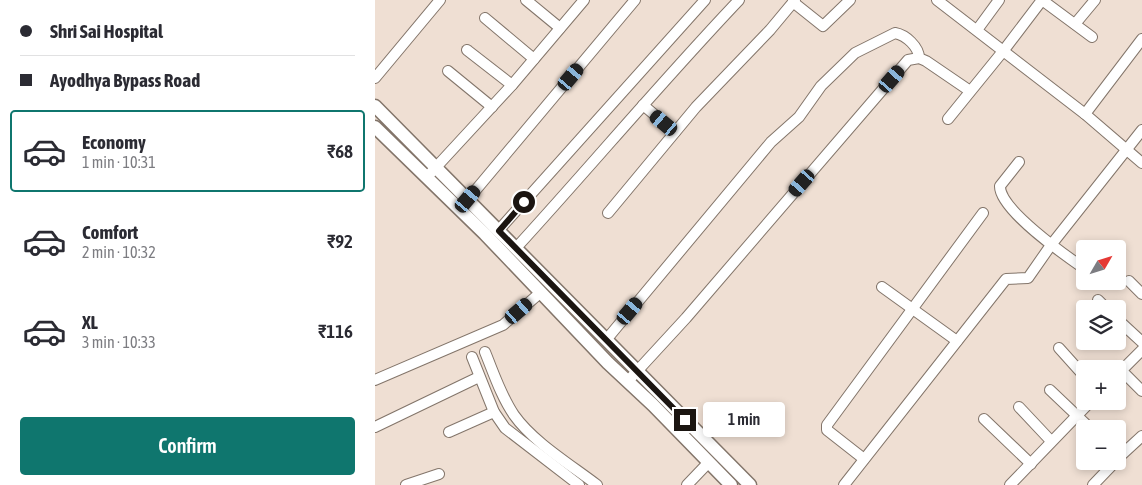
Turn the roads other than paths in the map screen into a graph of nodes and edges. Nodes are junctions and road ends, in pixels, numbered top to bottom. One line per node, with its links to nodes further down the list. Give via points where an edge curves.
1 (440, 0): 24 (street)
2 (526, 0): 15 (street)
3 (584, 0): 15 (street)
4 (635, 0): 40 (street)
5 (705, 0): 44 (street)
6 (739, 0): 27 (street)
7 (850, 0): 12 (street, via 823,26)
8 (937, 0): 16 (street)
9 (999, 0): 16 (street)
10 (1042, 0): 14 (street); 20 (street)
11 (1095, 0): 14 (street)
12 (794, 1): 33 (street)
13 (485, 18): 22 (street)
14 (1075, 24): 17 (street)
15 (560, 28): 22 (street)
16 (977, 30): 20 (street)
17 (1092, 36)
18 (1142, 39): 30 (street)
19 (467, 50): 25 (street)
20 (1004, 50): 26 (street); 30 (street)
21 (919, 58): 26 (street); 55 (street, via 915,46 895,33 855,53 821,86 799,117 771,142); 64 (street, via 908,60)
22 (534, 59): 25 (street)
23 (448, 71): 29 (street)
24 (375, 78)
25 (512, 85): 29 (street)
26 (970, 91): 31 (street)
27 (643, 105): 33 (street); 44 (street, via 592,164)
28 (375, 106): 38 (main road)
29 (492, 107): 38 (street)
30 (1085, 114): 35 (street)
31 (947, 118)
32 (1142, 130): 35 (street)
33 (675, 132): 42 (street)
34 (377, 133): 39 (main road)
35 (1126, 150): 37 (street); 45 (street)
36 (1019, 162): 45 (street, via 1003,181 1000,191 1009,206)
37 (1142, 163)
38 (436, 167): 39 (street); 40 (main road)
39 (427, 177): 41 (main road)
40 (468, 199): 41 (street); 44 (main road)
41 (459, 209): 46 (main road)
42 (608, 213)
43 (983, 213): 53 (street)
44 (507, 239): 46 (main road); 50 (main road)
45 (1051, 245): 47 (street); 56 (street, via 1028,278 1006,279)
46 (497, 248): 52 (main road)
47 (1076, 263)
48 (1129, 282): 51 (street)
49 (882, 287): 53 (street)
50 (559, 292): 52 (main road); 55 (main road)
51 (1142, 294)
52 (544, 297): 67 (street, via 519,311 503,326); 68 (main road)
53 (913, 308): 56 (street); 84 (street, via 826,427)
54 (1126, 327): 57 (street)
55 (606, 340): 64 (main road)
56 (957, 341): 84 (street)
57 (1142, 342)
58 (1059, 348): 63 (street)
59 (1142, 350): 62 (street)
60 (485, 352): 78 (street, via 503,398)
61 (473, 358): 65 (street)
62 (1126, 365)
63 (1076, 367)
64 (637, 371): 68 (street); 94 (main road)
65 (479, 378): 73 (street); 77 (street)
66 (1126, 378): 70 (street)
67 (375, 380)
68 (628, 381): 85 (main road)
69 (1050, 390): 74 (street)
70 (1142, 391)
71 (1019, 407): 82 (street)
72 (1082, 410): 74 (street)
73 (494, 412): 79 (street); 81 (street, via 505,428)
74 (1077, 415): 76 (street); 82 (street)
75 (984, 419): 86 (street)
76 (1082, 420)
77 (375, 427)
78 (524, 427): 81 (street); 91 (street)
79 (449, 432)
80 (1142, 436): 83 (street)
81 (521, 441): 90 (street)
82 (1051, 441): 86 (street)
83 (1126, 451)
84 (865, 459): 95 (street)
85 (709, 462): 92 (street); 93 (main road)
86 (1031, 464): 96 (street)
87 (1107, 470): 97 (street)
88 (439, 474): 89 (street)
89 (406, 485)
90 (579, 485)
91 (597, 485)
92 (687, 485)
93 (731, 485)
94 (750, 485)
95 (844, 485)
96 (1010, 485)
97 (1093, 485)

